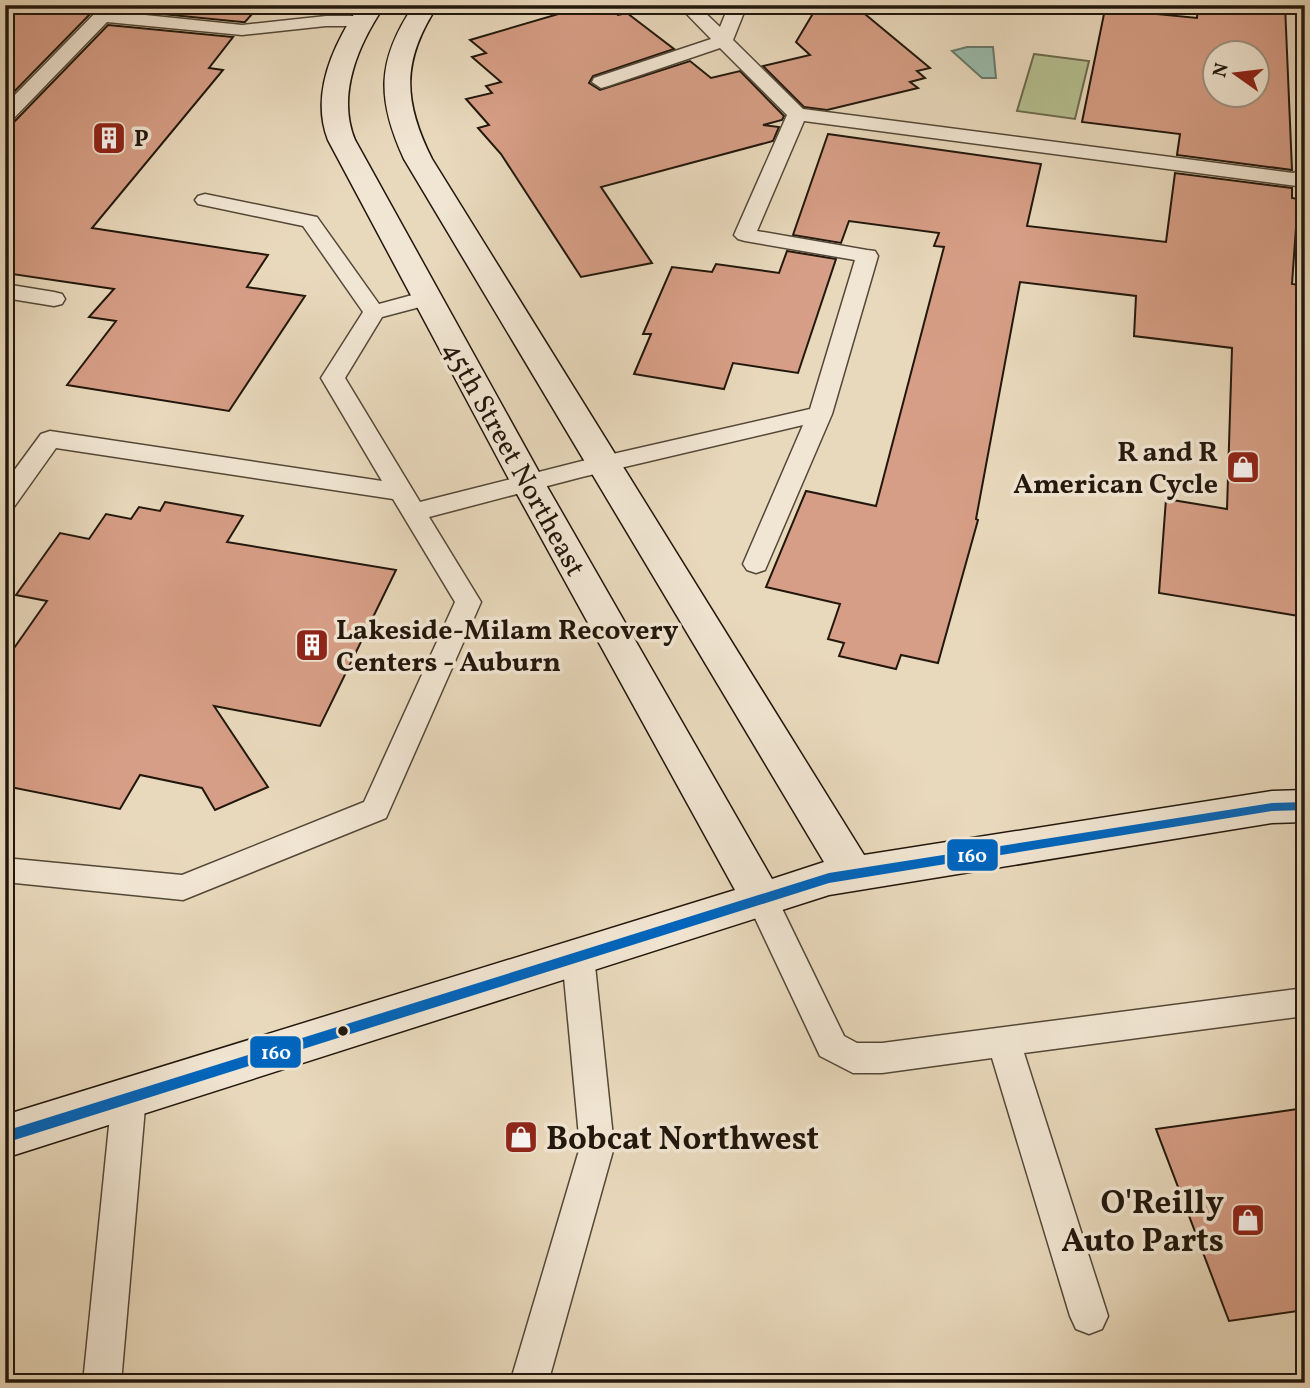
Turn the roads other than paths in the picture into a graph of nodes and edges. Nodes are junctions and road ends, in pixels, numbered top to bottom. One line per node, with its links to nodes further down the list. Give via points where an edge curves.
1 (426, 5): 17 (street, via 409,37 399,71 397,102 404,127 418,159)
2 (687, 5): 6 (lane)
3 (738, 5): 6 (lane)
4 (108, 11): 5 (lane, via 231,30); 9 (lane)
5 (367, 13): 13 (street, 45th Street Northeast, via 336,86 337,128)
6 (723, 41): 7 (lane); 8 (lane)
7 (601, 82)
8 (797, 114): 10 (lane, via 1297,180); 16 (lane, via 745,235 867,256)
9 (5, 116)
10 (1305, 175)
11 (205, 200): 15 (lane, via 310,221)
12 (5, 291): 14 (lane)
13 (426, 298): 15 (lane); 18 (street, 45th Street Northeast)
14 (54, 299)
15 (374, 312): 20 (lane, via 333,378)
16 (820, 414): 17 (lane); 21 (lane)
17 (604, 464): 18 (lane); 24 (street)
18 (528, 483): 20 (lane); 25 (street, 45th Street Northeast)
19 (5, 501): 20 (lane, via 50,439)
20 (407, 502): 23 (lane, via 468,602 375,810 183,888)
21 (756, 564)
22 (1305, 806): 24 (street, via 1272,807)
23 (5, 870)
24 (854, 875): 25 (street)
25 (762, 899): 26 (street); 28 (lane, via 832,1045 852,1058)
26 (578, 956): 29 (street); 33 (lane, via 597,1147)
27 (1305, 1002): 28 (lane)
28 (1004, 1042): 31 (lane)
29 (129, 1096): 30 (street); 32 (lane)
30 (5, 1137)
31 (1089, 1316)
32 (102, 1383)
33 (529, 1383)

